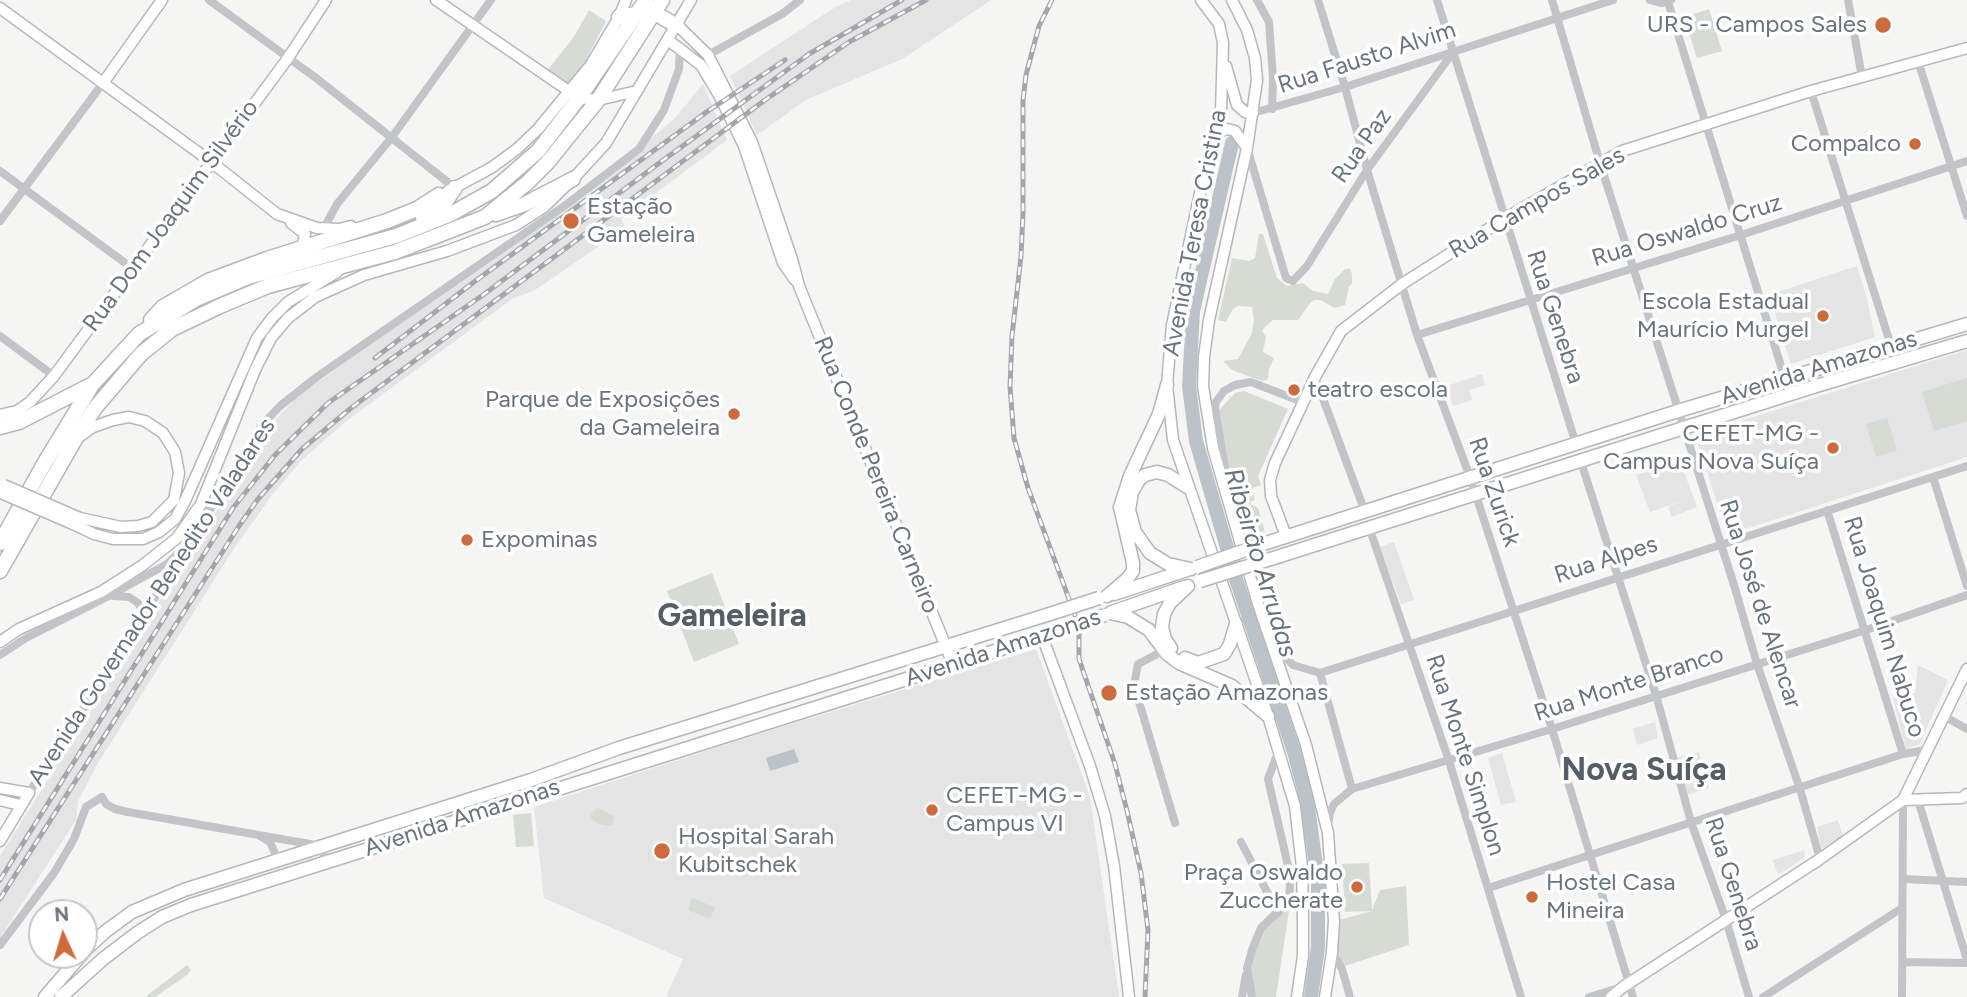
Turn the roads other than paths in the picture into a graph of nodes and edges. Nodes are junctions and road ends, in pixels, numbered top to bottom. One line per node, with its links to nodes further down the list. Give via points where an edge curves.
1 (162, 0): 34 (street)
2 (209, 0): 30 (street)
3 (326, 0): 30 (street, Rua Dom Joaquim Silvério)
4 (436, 0): 23 (street)
5 (491, 0): 23 (street)
6 (626, 0): 22 (street)
7 (691, 0): 24 (street)
8 (800, 0): 29 (street)
9 (1201, 0): 31 (street, Avenida Teresa Cristina, via 1219,24)
10 (1232, 0): 41 (street, Avenida Teresa Cristina, via 1255,58)
11 (1258, 0): 42 (street, via 1269,22)
12 (1318, 0): 35 (street, Rua Zurick)
13 (1437, 0): 28 (street, Rua Genebra)
14 (1552, 0): 21 (street, Rua José de Alencar)
15 (1613, 0): 21 (street, Rua Fausto Alvim)
16 (1650, 0): 18 (street)
17 (1848, 0): 33 (street)
18 (1670, 1): 44 (street)
19 (653, 5): 22 (highway); 24 (highway); 38 (highway); 40 (highway)
20 (0, 8): 34 (street)
21 (1557, 16): 28 (street, Rua Fausto Alvim); 50 (street, Rua José de Alencar)
22 (619, 17): 38 (street)
23 (473, 25): 38 (street); 45 (street)
24 (677, 26): 25 (street); 29 (street, Rua Conde Pereira Carneiro)
25 (668, 40): 26 (street, Rua Conde Pereira Carneiro); 36 (street)
26 (680, 47): 73 (street, Rua Conde Pereira Carneiro, via 701,65 720,97 744,146 783,262); 107 (street, Avenida Governador Benedito Valadares, via 679,69 664,110 639,149 280,406 261,425)
27 (1967, 48): 32 (street, Rua Campos Sales)
28 (1454, 51): 35 (street, Rua Fausto Alvim); 52 (street, Rua Paz); 62 (street, Rua Genebra)
29 (708, 55): 73 (street, Rua Conde Pereira Carneiro, via 752,142)
30 (288, 58): 45 (street); 49 (street, Rua Dom Joaquim Silvério)
31 (1224, 60): 39 (street); 46 (street, Avenida Teresa Cristina, via 1221,112)
32 (1918, 61): 33 (street, Rua Campos Sales); 51 (street)
33 (1861, 77): 37 (street, Rua Campos Sales)
34 (103, 83): 49 (street); 55 (street)
35 (1345, 87): 42 (street, Rua Fausto Alvim); 52 (street, Rua Zurick)
36 (637, 91): 40 (street); 54 (street, via 606,143)
37 (1811, 91): 44 (street, Rua Campos Sales); 58 (street)
38 (575, 95): 40 (street); 56 (street, via 517,149); 66 (highway, via 538,150 492,191 451,215)
39 (1234, 95): 41 (street); 43 (street, via 1237,106)
40 (598, 100): 61 (highway, via 527,184)
41 (1255, 100): 43 (street, Avenida Teresa Cristina)
42 (1272, 109): 43 (street, Rua Fausto Alvim)
43 (1253, 113): 47 (street, Avenida Teresa Cristina)
44 (1707, 124): 50 (street, Rua Campos Sales, via 1622,151); 65 (street)
45 (392, 137): 56 (street); 64 (street)
46 (1213, 142): 47 (street, via 1227,129 1235,131); 85 (street, Avenida Teresa Cristina, via 1172,325)
47 (1247, 148): 52 (street, Rua Paz, via 1286,278 1293,281); 102 (street, Avenida Teresa Cristina, via 1209,320 1203,376 1213,448)
48 (1967, 160): 51 (street, Rua Oswaldo Cruz)
49 (210, 161): 59 (street); 70 (street, Rua Dom Joaquim Silvério)
50 (1600, 163): 62 (street, Rua Campos Sales); 71 (street, Rua José de Alencar)
51 (1951, 166): 58 (street, Rua Oswaldo Cruz); 60 (street)
52 (1367, 170): 72 (street, Rua Zurick)
53 (0, 171): 55 (street)
54 (573, 179): 61 (highway, via 525,204); 117 (street, via 516,225 364,275 315,297 288,318 271,338 201,504 177,538 101,592)
55 (24, 187): 63 (street); 70 (street)
56 (455, 188): 57 (street); 66 (highway, via 441,208)
57 (439, 195): 64 (street, via 378,219); 67 (highway, via 387,221)
58 (1844, 201): 65 (street, Rua Oswaldo Cruz); 80 (street)
59 (277, 214): 64 (street); 67 (street, via 304,234)
60 (1967, 216)
61 (485, 217): 68 (highway, via 395,252)
62 (1504, 219): 72 (street, Rua Campos Sales); 74 (street, Rua Genebra)
63 (0, 221)
64 (324, 228)
65 (1741, 235): 71 (street, Rua Oswaldo Cruz); 83 (street)
66 (396, 236): 68 (highway)
67 (302, 248): 69 (highway)
68 (349, 258): 69 (highway); 76 (highway, via 248,277 196,299); 91 (highway, via 268,286 172,329 141,354); 103 (street, via 288,302 257,338 175,519 143,539 94,534)
69 (267, 259): 76 (highway, via 208,281 163,307)
70 (132, 268): 81 (street, Rua Dom Joaquim Silvério)
71 (1633, 269): 74 (street, Rua Oswaldo Cruz); 87 (street, Rua José de Alencar)
72 (1402, 284): 77 (street, Rua Zurick); 82 (street, Rua Campos Sales, via 1341,331)
73 (799, 286): 129 (street, Rua Conde Pereira Carneiro)
74 (1529, 299): 77 (street, Rua Oswaldo Cruz); 92 (street, Rua Genebra)
75 (1967, 324): 80 (main road, Avenida Amazonas)
76 (138, 334): 84 (highway)
77 (1417, 335): 95 (street, Rua Zurick)
78 (0, 336): 81 (street)
79 (1967, 341): 90 (main road, Avenida Amazonas)
80 (1891, 346): 83 (main road, Avenida Amazonas)
81 (54, 376): 88 (street, Rua Dom Joaquim Silvério, via 30,402)
82 (1315, 377): 86 (street, Rua Campos Sales); 101 (street)
83 (1785, 379): 87 (main road, Avenida Amazonas)
84 (92, 385): 89 (highway); 106 (highway)
85 (1167, 385): 97 (street, Avenida Teresa Cristina, via 1173,440); 116 (main road, via 1120,507 1133,571)
86 (1305, 403): 102 (street, via 1251,382 1235,385 1220,396 1216,408); 105 (street, Rua Campos Sales, via 1270,480)
87 (1678, 411): 90 (street, Rua José de Alencar); 92 (main road, Avenida Amazonas)
88 (0, 415)
89 (0, 427)
90 (1684, 429): 93 (main road, Avenida Amazonas); 108 (street, Rua José de Alencar)
91 (74, 441): 103 (street, via 113,420 145,421 163,433 175,452 179,473 174,500 152,522 121,527); 110 (highway)
92 (1576, 444): 95 (main road, Avenida Amazonas)
93 (1581, 462): 99 (main road, Avenida Amazonas); 111 (street, Rua Genebra)
94 (1967, 466): 96 (street, Rua Alpes)
95 (1470, 477): 99 (street, Rua Zurick); 101 (main road, Avenida Amazonas)
96 (1933, 477): 100 (street, Rua Alpes); 113 (street)
97 (1187, 487): 109 (main road, via 1168,475 1145,475 1136,484 1129,510 1135,532 1150,554 1168,564); 123 (street, Avenida Teresa Cristina)
98 (1, 488): 103 (street, bridge)
99 (1475, 495): 104 (main road, Avenida Amazonas); 119 (street, Rua Zurick)
100 (1827, 510): 108 (street, Rua Alpes); 124 (street, Rua Joaquim Nabuco)
101 (1365, 512): 105 (main road, Avenida Amazonas)
102 (1233, 513): 126 (street, Avenida Teresa Cristina)
103 (78, 521)
104 (1370, 527): 112 (main road, Avenida Amazonas, bridge); 128 (street, Rua Monte Simplon)
105 (1286, 536): 109 (main road, Avenida Amazonas, bridge)
106 (0, 543)
107 (189, 544): 115 (street, via 167,564); 120 (street, Avenida Governador Benedito Valadares)
108 (1720, 544): 111 (street, Rua Alpes); 133 (street, Rua José de Alencar)
109 (1194, 568): 116 (main road, Avenida Amazonas)
110 (0, 571)
111 (1617, 577): 119 (street, Rua Alpes); 136 (street, Rua Genebra)
112 (1194, 583): 122 (main road, Avenida Amazonas); 123 (main road, via 1164,614 1162,627 1173,651 1198,663 1224,654)
113 (1967, 586)
114 (1967, 595): 124 (street, Rua Monte Branco)
115 (107, 597): 118 (street); 120 (street, via 129,597)
116 (1103, 597): 121 (main road, Avenida Amazonas, bridge)
117 (65, 608): 118 (street); 127 (street)
118 (86, 608): 131 (street)
119 (1513, 610): 128 (street, Rua Alpes); 139 (street, Rua Zurick)
120 (144, 613): 148 (street, Avenida Governador Benedito Valadares)
121 (1052, 614): 125 (main road, via 1041,627); 129 (main road, Avenida Amazonas)
122 (1107, 614): 125 (main road, Avenida Amazonas, bridge); 130 (main road, via 1128,617 1149,630)
123 (1236, 624): 137 (street, Avenida Teresa Cristina)
124 (1866, 630): 133 (street, Rua Monte Branco); 143 (street, Rua Joaquim Nabuco)
125 (1047, 634): 132 (main road, Avenida Amazonas); 182 (street, via 1105,816)
126 (1269, 638): 135 (street, via 1293,665); 156 (street, Avenida Teresa Cristina, via 1306,745)
127 (0, 642)
128 (1408, 644): 135 (street, Rua Alpes); 144 (street, Rua Monte Simplon)
129 (946, 648): 132 (street, Rua Conde Pereira Carneiro); 160 (main road, Avenida Amazonas)
130 (1165, 650): 137 (main road, via 1179,663 1232,686); 155 (street, via 1138,664 1134,685)
131 (0, 655)
132 (953, 664): 164 (main road, Avenida Amazonas)
133 (1757, 664): 136 (street, Rua Monte Branco); 147 (street, Rua José de Alencar)
134 (1967, 670): 138 (street)
135 (1320, 673): 146 (street)
136 (1656, 695): 139 (street, Rua Monte Branco); 154 (street, Rua Genebra)
137 (1268, 716): 141 (street, Avenida Teresa Cristina)
138 (1944, 716): 140 (street); 142 (street)
139 (1552, 729): 144 (street, Rua Monte Branco); 161 (street, Rua Zurick)
140 (1967, 729)
141 (1279, 750): 170 (street, via 1268,779 1290,889); 185 (street, Avenida Teresa Cristina, via 1294,806 1302,867 1303,956)
142 (1926, 750): 143 (street); 151 (street)
143 (1903, 754): 147 (street)
144 (1449, 761): 146 (street, Rua Monte Branco); 168 (street, Rua Monte Simplon)
145 (0, 788): 148 (street)
146 (1352, 789): 156 (street, via 1334,804)
147 (1800, 789): 154 (street); 162 (street, Rua José de Alencar)
148 (29, 793): 153 (street, Avenida Governador Benedito Valadares)
149 (1966, 798): 152 (street)
150 (0, 800): 153 (street)
151 (1903, 800): 152 (street); 162 (street); 165 (street)
152 (1918, 800): 166 (street)
153 (20, 805): 158 (street, Avenida Governador Benedito Valadares)
154 (1691, 822): 161 (street); 171 (street, Rua Genebra)
155 (1175, 823)
156 (1328, 833): 174 (street, Avenida Teresa Cristina)
157 (258, 834): 160 (street); 163 (street, via 270,842); 173 (street, via 128,812 106,804 102,797 86,807 54,873)
158 (0, 841)
159 (1241, 842): 170 (street)
160 (321, 846): 163 (main road, Avenida Amazonas); 164 (street)
161 (1591, 855): 168 (street); 179 (street, Rua Zurick)
162 (1820, 859): 171 (street)
163 (278, 860): 172 (main road, Avenida Amazonas, via 132,912)
164 (326, 861): 181 (main road, Avenida Amazonas, via 162,917 103,959)
165 (1903, 879): 166 (street); 169 (street)
166 (1944, 881): 167 (street); 176 (street)
167 (1967, 883)
168 (1488, 888): 188 (street, Rua Monte Simplon)
169 (1902, 908): 175 (street); 193 (street)
170 (1278, 913): 177 (street, via 1261,928)
171 (1726, 920): 179 (street); 192 (street, Rua Genebra)
172 (98, 938)
173 (0, 945)
174 (1332, 952): 186 (street, Avenida Teresa Cristina); 187 (street)
175 (1903, 962): 176 (street); 194 (street)
176 (1967, 962)
177 (1247, 968): 183 (street); 184 (street)
178 (69, 969): 180 (main road, Avenida Amazonas)
179 (1625, 985): 189 (street); 190 (street); 191 (street, Rua Zurick)
180 (45, 997)
181 (61, 997)
182 (1129, 997)
183 (1242, 997)
184 (1252, 997)
185 (1297, 997)
186 (1325, 997)
187 (1350, 997)
188 (1521, 997)
189 (1588, 997)
190 (1611, 997)
191 (1633, 997)
192 (1749, 997)
193 (1763, 997)
194 (1902, 997)

